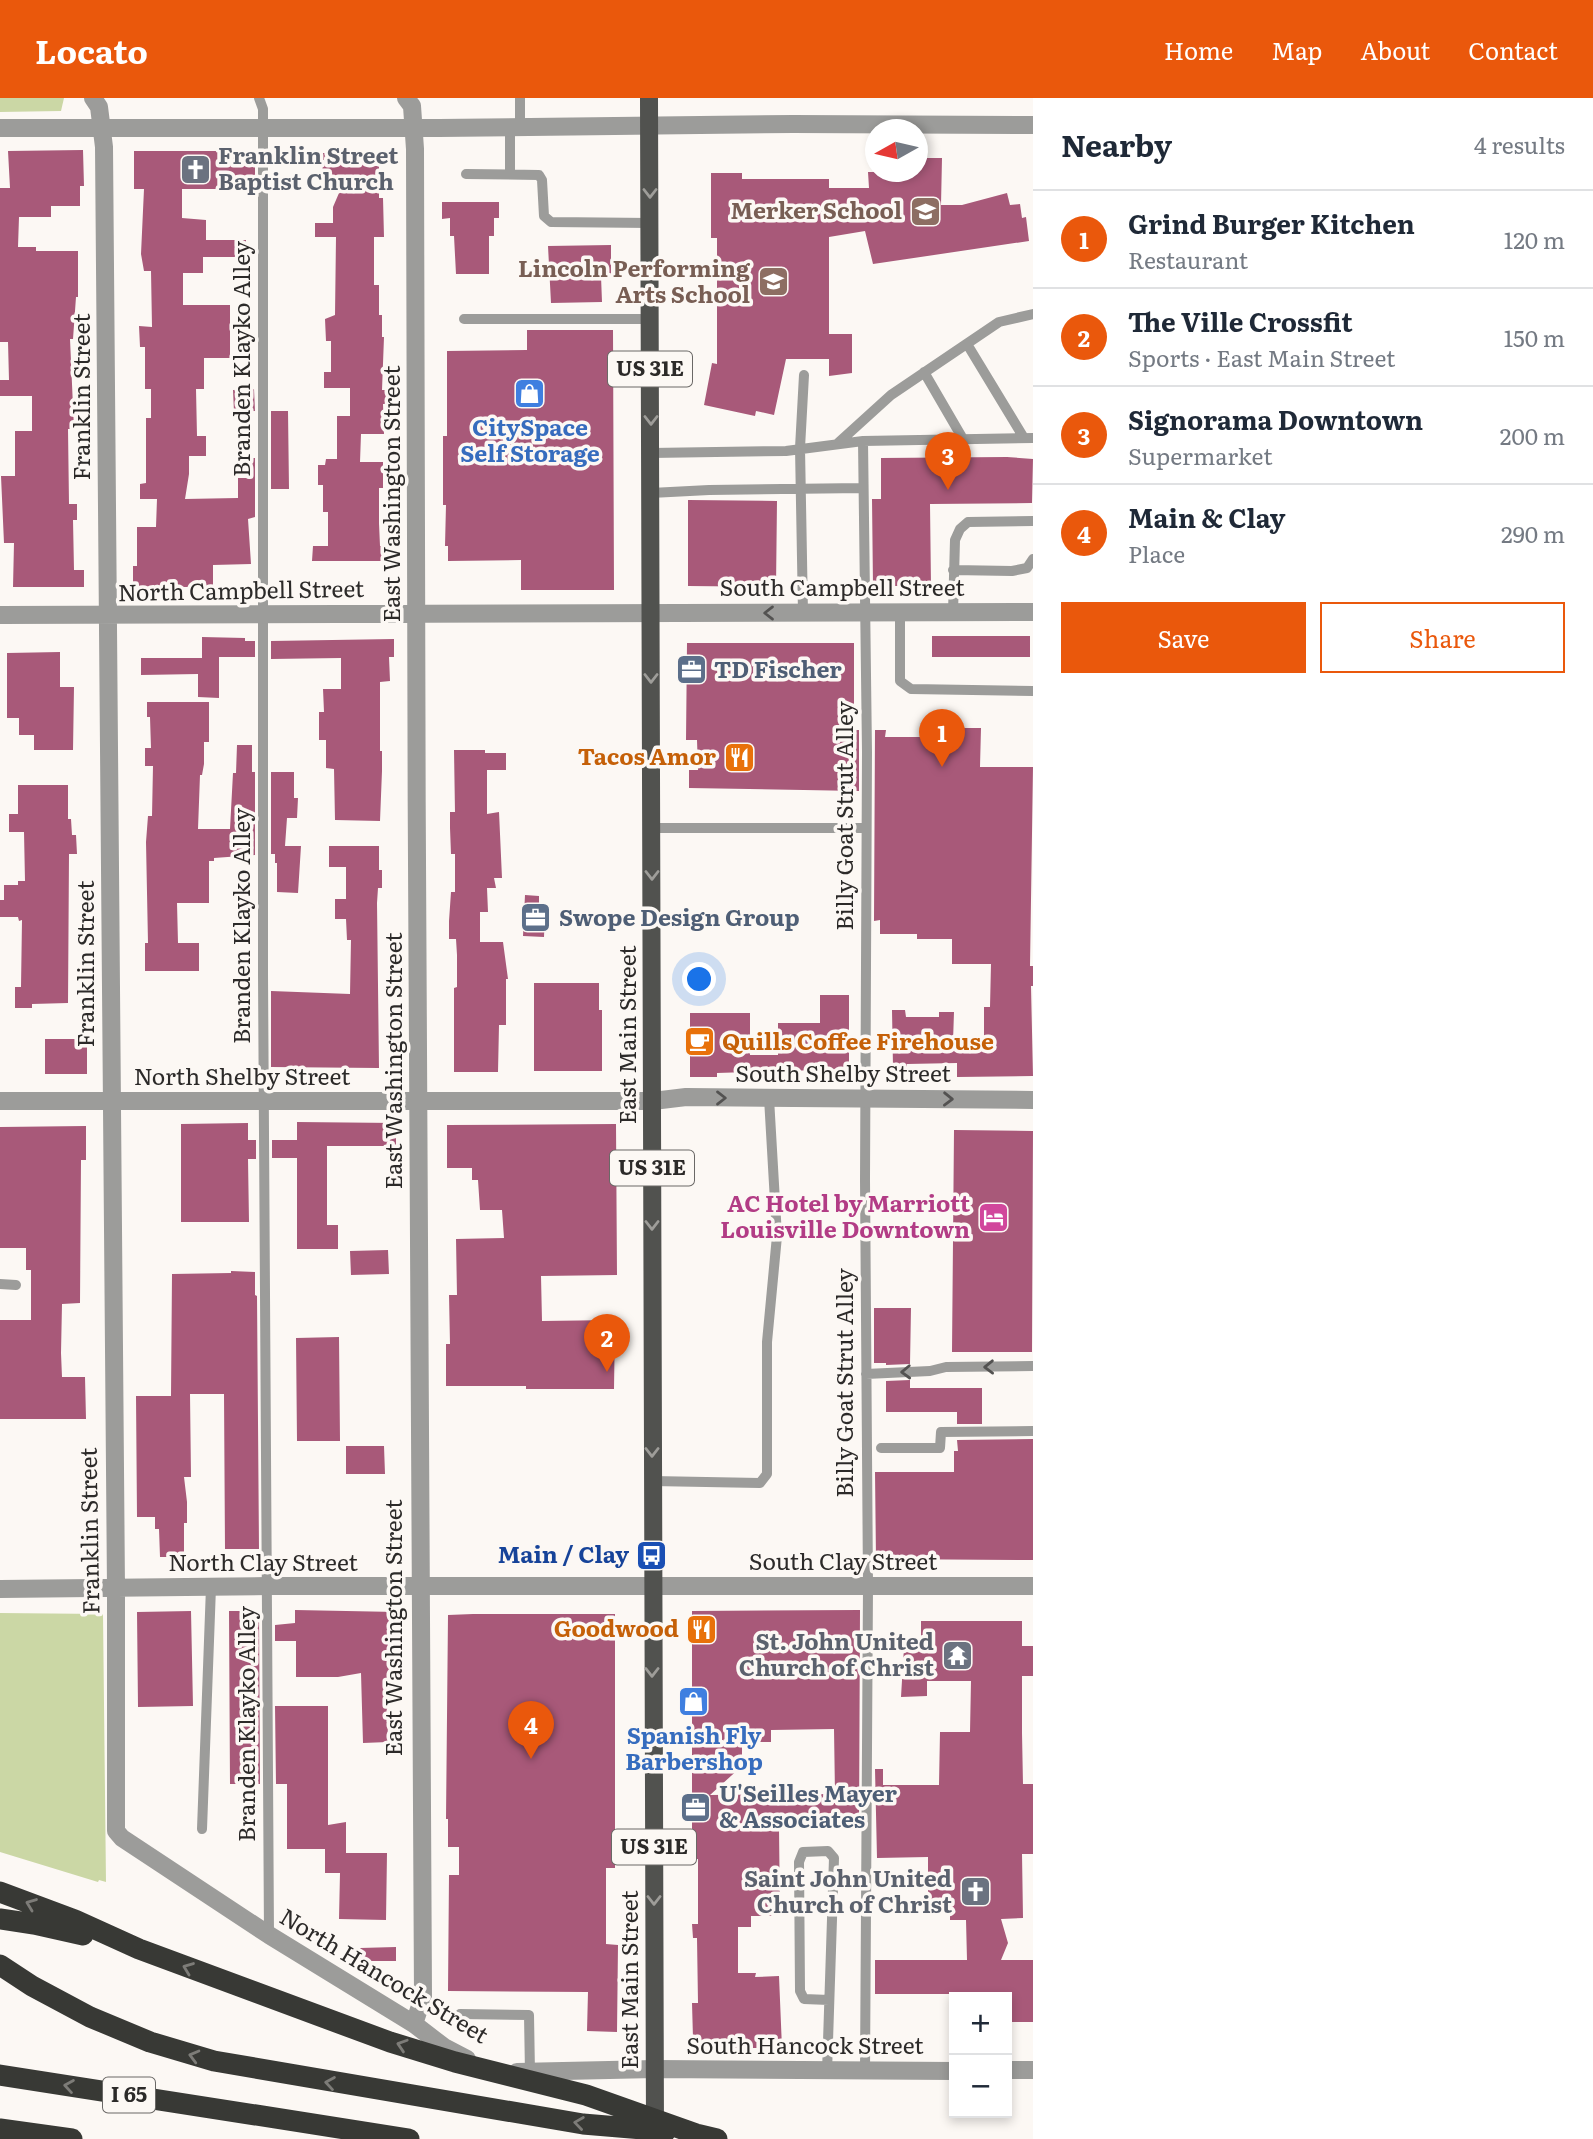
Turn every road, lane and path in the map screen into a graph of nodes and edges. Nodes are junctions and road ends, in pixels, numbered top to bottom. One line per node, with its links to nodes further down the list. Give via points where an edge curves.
1 (93, 98): 8 (street, Franklin Street)
2 (259, 98): 9 (lane, Branden Klayko Alley)
3 (406, 98): 10 (street, East Washington Street, via 412,106)
4 (520, 98): 11 (lane)
5 (649, 98): 6 (main road, East Main Street / US 31E)
6 (649, 125): 7 (street); 11 (street); 15 (main road, East Main Street / US 31E, one-way to 15)
7 (1033, 125)
8 (102, 127): 9 (street); 12 (street); 43 (street, Franklin Street)
9 (263, 127): 10 (street); 40 (lane, Branden Klayko Alley)
10 (414, 127): 11 (street); 41 (street, East Washington Street)
11 (515, 127): 14 (lane)
12 (0, 128)
13 (466, 174): 14 (lane)
14 (510, 174): 15 (lane, via 539,176 544,216 551,222)
15 (650, 223): 17 (main road, East Main Street / US 31E)
16 (1033, 314): 19 (lane, via 999,322)
17 (650, 319): 18 (lane); 27 (main road, East Main Street / US 31E, one-way to 27)
18 (464, 320)
19 (967, 344): 20 (lane); 22 (lane)
20 (924, 372): 23 (lane); 25 (lane)
21 (804, 375): 26 (lane)
22 (1029, 438): 23 (lane)
23 (963, 439): 24 (lane)
24 (863, 441): 25 (lane); 29 (lane, Billy Goat Strut Alley)
25 (837, 444): 26 (lane)
26 (800, 448): 27 (lane); 28 (lane)
27 (651, 453): 30 (main road, East Main Street / US 31E)
28 (800, 488): 29 (lane); 30 (lane); 38 (lane)
29 (863, 488): 34 (lane, Billy Goat Strut Alley)
30 (651, 493): 37 (main road, East Main Street / US 31E)
31 (1033, 521): 33 (lane, via 968,522 955,540)
32 (1033, 559): 33 (lane, via 1027,568 1012,571)
33 (954, 570): 35 (lane)
34 (864, 612): 38 (street, South Campbell Street); 39 (street, South Campbell Street); 46 (lane, Billy Goat Strut Alley)
35 (953, 612): 36 (street, South Campbell Street); 39 (street, South Campbell Street)
36 (1033, 612)
37 (651, 613): 38 (street, South Campbell Street, one-way to 37); 41 (street, North Campbell Street); 45 (main road, East Main Street / US 31E, one-way to 45)
38 (803, 613)
39 (900, 613): 44 (lane, via 901,681 911,689)
40 (262, 614): 41 (street, North Campbell Street); 43 (street, North Campbell Street); 52 (lane, Branden Klayko Alley)
41 (417, 614): 53 (street, East Washington Street)
42 (0, 615): 43 (street, North Campbell Street)
43 (108, 617): 51 (street, Franklin Street)
44 (1033, 691)
45 (652, 828): 46 (lane); 54 (main road, East Main Street / US 31E, one-way to 54)
46 (865, 828): 48 (lane, Billy Goat Strut Alley)
47 (769, 1098): 48 (street, South Shelby Street); 54 (street, South Shelby Street, one-way to 47); 61 (lane, via 777,1236 767,1342 767,1474 760,1483)
48 (866, 1099): 49 (street, South Shelby Street, one-way to 49); 58 (lane, Billy Goat Strut Alley)
49 (1033, 1100)
50 (0, 1101): 51 (street, North Shelby Street)
51 (111, 1101): 52 (street, North Shelby Street); 69 (street, Franklin Street)
52 (265, 1101): 53 (street, North Shelby Street); 62 (lane, Branden Klayko Alley)
53 (418, 1101): 54 (street, North Shelby Street); 63 (street, East Washington Street)
54 (653, 1101): 61 (main road, East Main Street / US 31E, one-way to 61)
55 (0, 1284): 56 (lane)
56 (16, 1284)
57 (1033, 1366): 58 (lane, one-way to 58)
58 (866, 1374): 67 (lane, Billy Goat Strut Alley)
59 (1033, 1431): 60 (lane, via 941,1432 940,1448)
60 (881, 1448)
61 (652, 1481): 66 (main road, East Main Street / US 31E)
62 (268, 1586): 63 (street, North Clay Street); 65 (street, North Clay Street); 74 (lane, Branden Klayko Alley)
63 (418, 1586): 66 (street, North Clay Street); 79 (street, East Washington Street, via 423,1997)
64 (1033, 1586): 67 (street, South Clay Street)
65 (211, 1587): 69 (street, North Clay Street); 70 (lane)
66 (652, 1587): 67 (street, South Clay Street); 80 (main road, East Main Street / US 31E, one-way to 80)
67 (868, 1587): 85 (lane, Billy Goat Strut Alley)
68 (0, 1589): 69 (street, North Clay Street)
69 (116, 1589): 71 (street, Franklin Street)
70 (202, 1829)
71 (116, 1831): 74 (street, North Hancock Street)
72 (0, 1892): 75 (highway, one-way to 72)
73 (0, 1919): 75 (highway)
74 (269, 1935): 79 (street, North Hancock Street)
75 (139, 1949): 89 (highway, one-way to 75, via 586,2095 390,2042)
76 (0, 1965): 89 (highway, one-way to 76, via 583,2124 261,2071 183,2053 60,2002)
77 (829, 2000): 77 (lane, via 834,1858 828,1851 803,1852 799,1861 800,1992 804,1998); 84 (lane)
78 (460, 2014): 86 (lane, via 530,2015)
79 (414, 2024): 86 (street, North Hancock Street, via 470,2060 498,2070)
80 (655, 2069): 84 (street, South Hancock Street); 86 (street, North Hancock Street); 92 (main road, East Main Street / US 31E)
81 (1012, 2070): 82 (street)
82 (1033, 2070)
83 (949, 2071): 85 (street, South Hancock Street)
84 (827, 2072): 85 (street, South Hancock Street)
85 (865, 2072)
86 (530, 2073)
87 (0, 2075): 91 (highway, I 65, one-way to 87)
88 (4, 2130): 90 (highway)
89 (696, 2134): 93 (highway)
90 (72, 2139)
91 (409, 2139)
92 (655, 2139)
93 (717, 2139)

